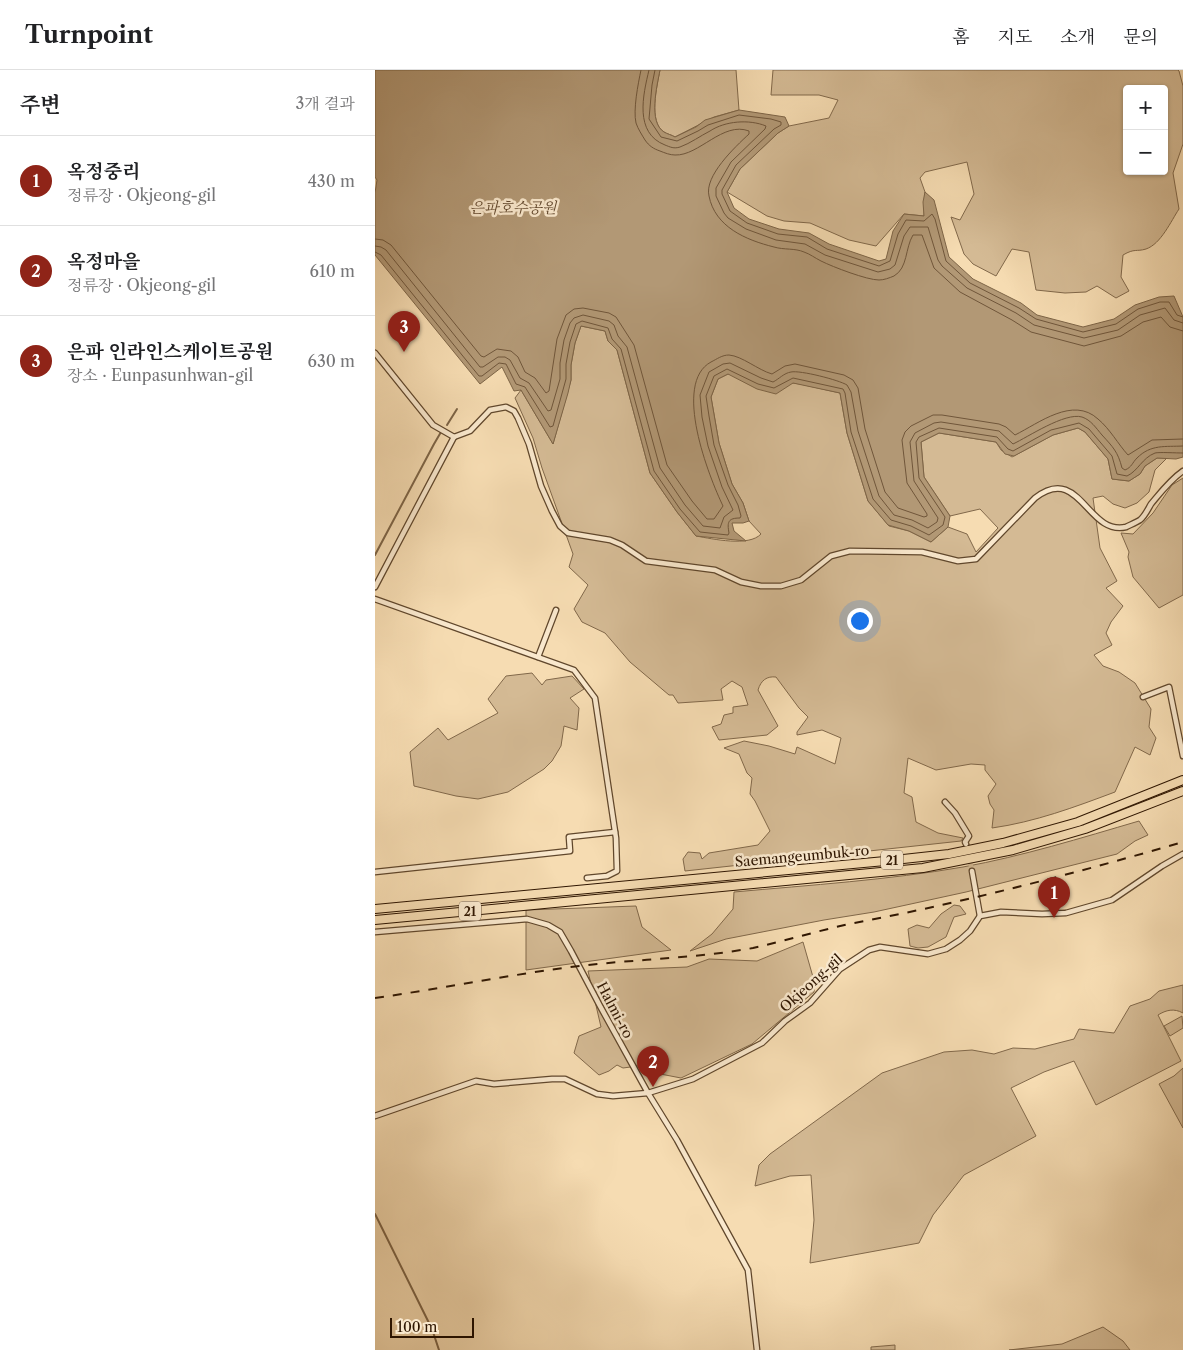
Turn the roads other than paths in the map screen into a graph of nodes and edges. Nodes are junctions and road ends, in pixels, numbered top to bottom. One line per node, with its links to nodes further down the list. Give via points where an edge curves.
1 (375, 353): 2 (street, via 433,425)
2 (454, 438): 3 (street, via 470,431 490,410 506,407 518,418 541,486 559,526 568,533 610,540 646,561 715,570 741,582 761,586 781,586 801,580 831,556 850,550 922,552 958,561 976,559 1035,498 1051,488 1067,490 1114,528 1127,526 1141,519 1172,479); 4 (street)
3 (1183, 471)
4 (375, 586)
5 (375, 599): 7 (street)
6 (556, 610): 7 (street)
7 (538, 657): 13 (street, via 574,670 595,698)
8 (1143, 697): 9 (street, via 1169,687)
9 (1183, 756)
10 (1183, 780): 19 (highway, Saemangeumbuk-ro / 21, via 1078,822 949,854)
11 (1183, 791): 21 (highway, Saemangeumbuk-ro / 21, via 1085,829 1013,850 914,869)
12 (945, 802): 14 (street, via 969,836)
13 (615, 832): 17 (street, via 569,837 570,851); 18 (street, via 617,872)
14 (966, 844)
15 (1183, 854): 20 (street, via 1112,900 1066,913 1001,912)
16 (972, 870): 20 (street)
17 (375, 872)
18 (587, 878)
19 (375, 909)
20 (980, 916): 23 (street, Okjeong-gil, via 970,931 946,949 928,954 880,948 869,950 840,969 810,1003 762,1043 693,1079)
21 (375, 920)
22 (375, 932): 23 (street, Halmi-ro, via 527,919 560,932)
23 (648, 1093): 24 (street, Okjeong-gil, via 597,1094 559,1079 494,1084 476,1081); 25 (street, Halmi-ro, via 748,1270)
24 (375, 1116)
25 (757, 1350)

